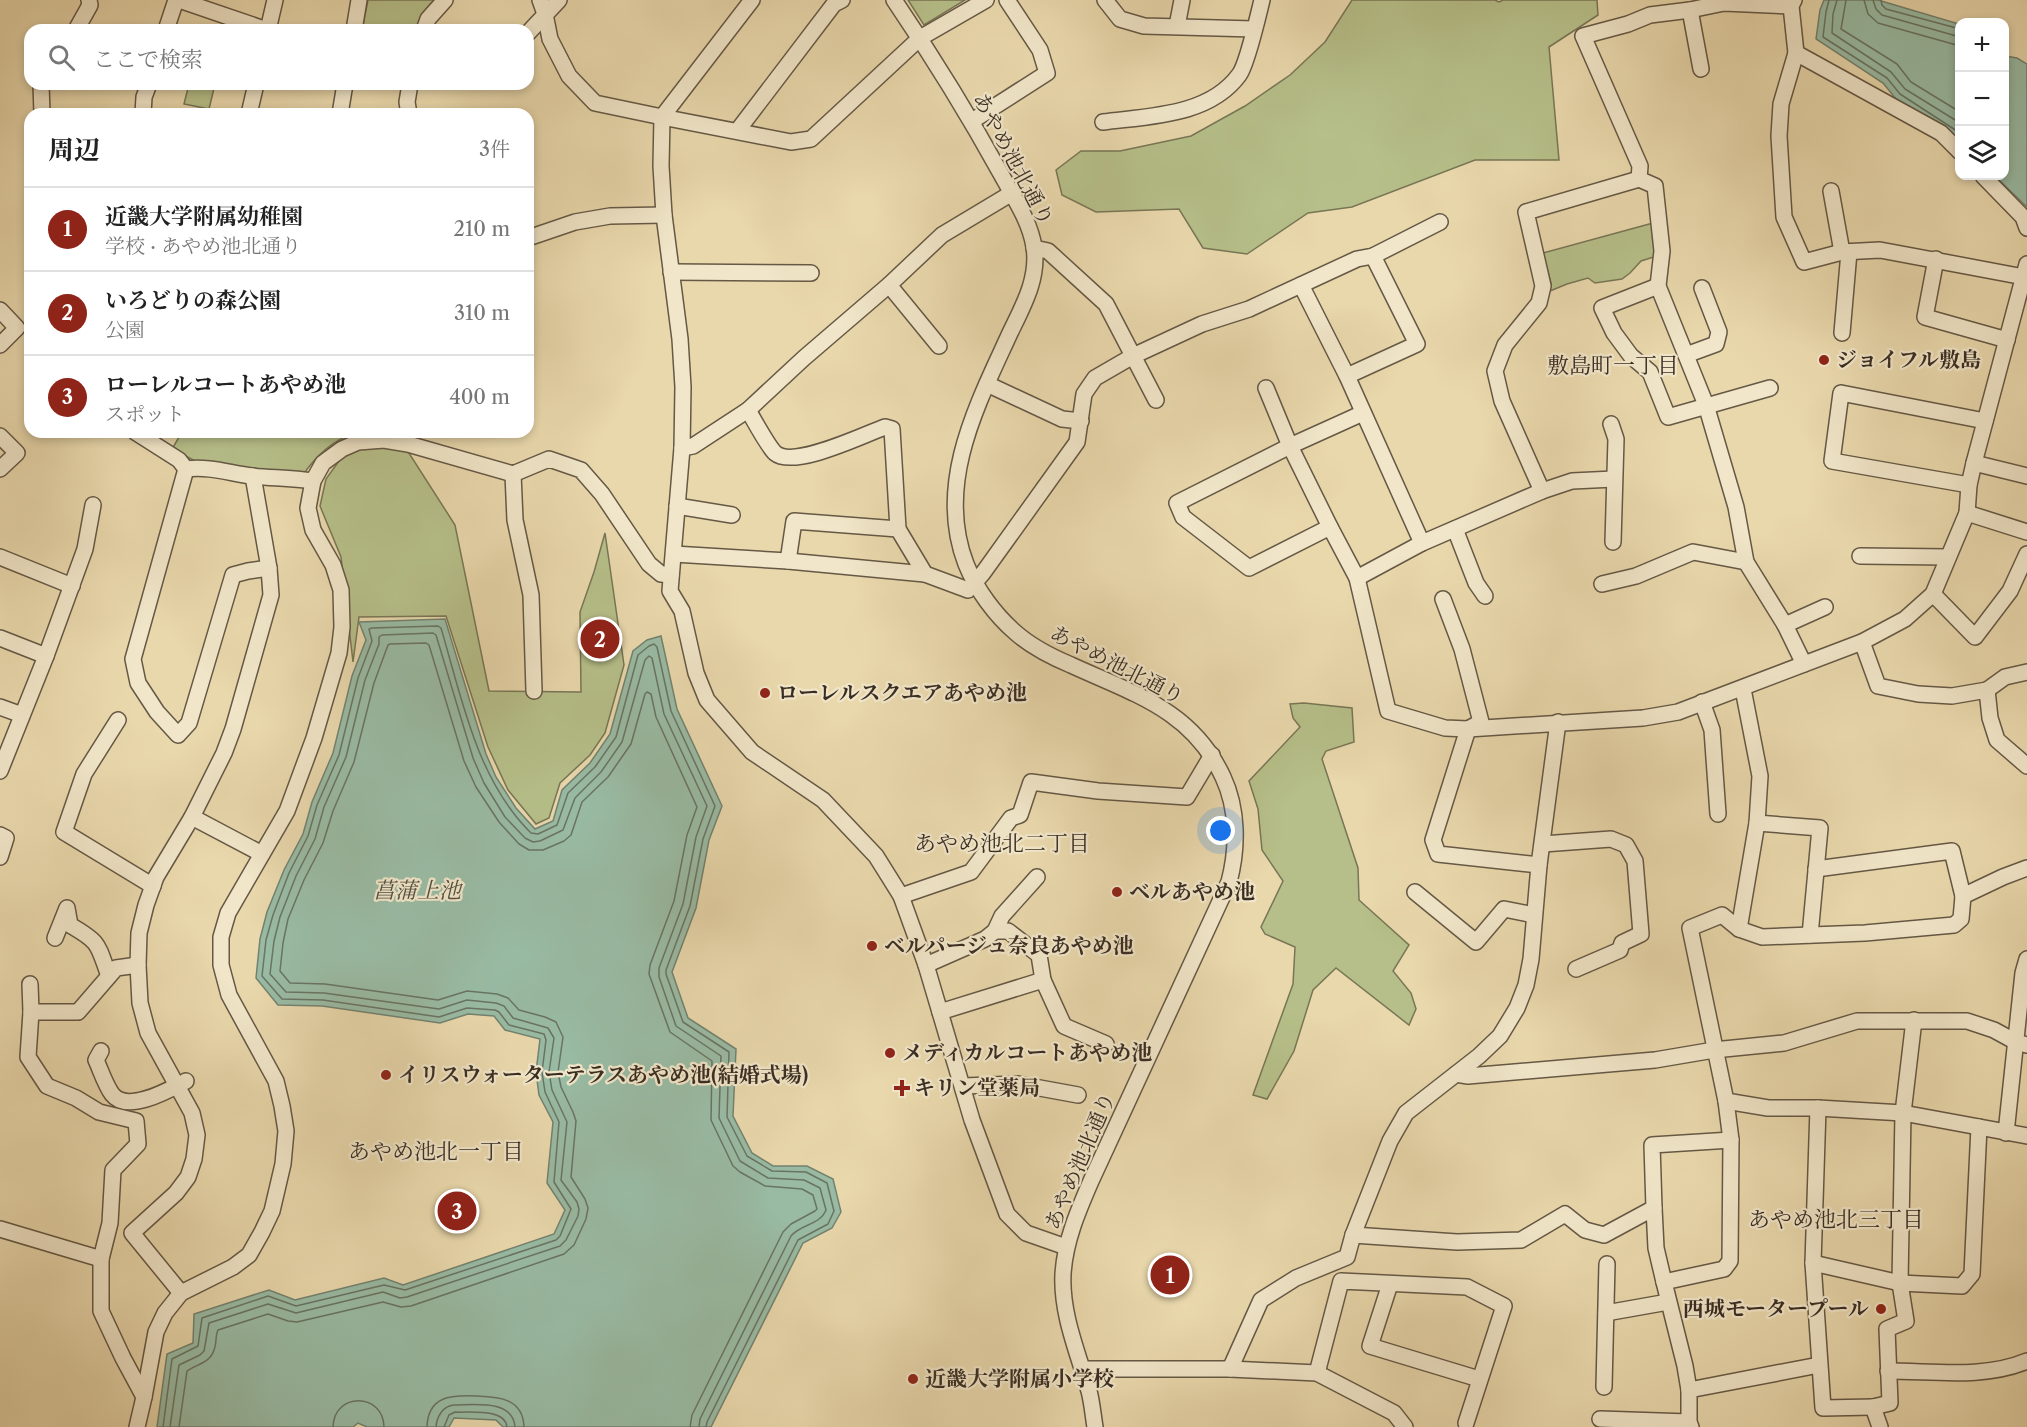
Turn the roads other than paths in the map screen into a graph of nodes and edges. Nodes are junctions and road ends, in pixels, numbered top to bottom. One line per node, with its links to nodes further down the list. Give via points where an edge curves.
1 (89, 0): 19 (street)
2 (178, 0): 20 (street); 21 (street)
3 (275, 0): 22 (street)
4 (359, 0): 23 (street)
5 (445, 0): 24 (street)
6 (559, 0): 17 (street)
7 (752, 0): 41 (street)
8 (842, 0): 44 (street, via 834,4)
9 (894, 0): 28 (street, あやめ池北通り)
10 (986, 0): 28 (street)
11 (1007, 0): 42 (street, via 1040,50 1047,73)
12 (1105, 0): 26 (street, via 1120,18 1144,26)
13 (1182, 0): 26 (street)
14 (1262, 0): 27 (street)
15 (1792, 3): 18 (street, via 1724,3); 29 (street)
16 (1668, 6): 18 (street); 46 (street, via 1628,24 1583,36 1640,165)
17 (543, 7): 25 (street); 41 (street, via 550,39 569,76 595,103)
18 (1690, 10): 30 (street)
19 (79, 24)
20 (168, 24)
21 (249, 24)
22 (269, 24)
23 (355, 24)
24 (426, 24)
25 (533, 24)
26 (1177, 26): 27 (street)
27 (1254, 29): 43 (street, via 1241,74 1217,97 1179,111)
28 (920, 39): 42 (street, あやめ池北通り); 44 (street, via 811,139 791,142)
29 (1796, 53): 45 (street, via 1941,133); 55 (street, via 1781,104 1784,217 1804,262)
30 (1701, 69)
31 (41, 90): 36 (street)
32 (146, 90): 37 (street)
33 (255, 90): 38 (street)
34 (344, 90): 39 (street)
35 (409, 90): 40 (street)
36 (42, 108)
37 (143, 108)
38 (250, 108)
39 (341, 108)
40 (408, 108)
41 (662, 117): 44 (street); 50 (street)
42 (972, 121): 49 (street, あやめ池北通り)
43 (1103, 122)
44 (738, 130)
45 (1955, 148)
46 (1639, 179): 63 (street, via 1655,186 1662,251); 97 (street, via 1526,212 1543,286 1539,303 1504,345 1496,371 1502,401)
47 (1987, 180): 52 (street, via 2023,217)
48 (1831, 191): 55 (street)
49 (1012, 194): 54 (street, あやめ池北通り); 61 (street, via 942,235)
50 (664, 215): 53 (street, via 610,216); 59 (street)
51 (1440, 222): 56 (street)
52 (2027, 228)
53 (534, 236)
54 (1035, 248): 71 (street, via 1048,251 1106,304); 73 (street, あやめ池北通り, via 1032,287)
55 (1845, 252): 57 (street, via 1880,250); 66 (street)
56 (1373, 256): 62 (street, via 1357,259); 72 (street, via 1418,344)
57 (1936, 259): 58 (street); 67 (street, via 1925,317)
58 (2025, 271): 67 (street)
59 (671, 272): 60 (street); 87 (street, via 680,339)
60 (811, 273)
61 (889, 285): 69 (street); 78 (street)
62 (1300, 285): 71 (street); 72 (street)
63 (1658, 285): 70 (street); 77 (street, via 1602,308 1631,356 1650,372 1668,417)
64 (1702, 288): 70 (street, via 1719,332 1716,344)
65 (0, 310): 68 (street, via 17,328)
66 (1842, 333)
67 (2007, 339): 81 (street)
68 (0, 345)
69 (939, 346)
70 (1686, 355): 77 (street)
71 (1133, 356): 76 (street); 80 (street, via 1095,378 1084,394)
72 (1347, 376): 79 (street)
73 (987, 384): 80 (street, via 1062,419); 119 (street, あやめ池北通り, via 965,441 955,495 960,544)
74 (1266, 388): 86 (street)
75 (1770, 388): 77 (street)
76 (1156, 400)
77 (1706, 405): 114 (street, via 1736,507)
78 (748, 410): 87 (street, via 693,446); 103 (street, via 775,452 784,458 812,455 885,427 892,429)
79 (1363, 412): 86 (street); 107 (street)
80 (1081, 420): 119 (street, via 1077,442)
81 (1985, 421): 88 (street); 96 (street, via 1841,393 1832,461)
82 (1611, 424): 94 (street, via 1616,439)
83 (0, 436): 89 (street, via 17,453)
84 (144, 438): 90 (street)
85 (421, 440): 91 (street); 95 (street, via 358,442 323,463)
86 (1290, 446): 102 (street); 102 (street, via 1177,503 1183,517 1249,568)
87 (682, 448): 99 (street)
88 (1974, 463): 93 (street); 96 (street)
89 (0, 469)
90 (186, 469): 92 (street, via 201,467); 115 (street, via 133,659 138,683 178,735 189,723 233,576)
91 (513, 474): 117 (street, via 549,459 581,470 649,564 661,574); 134 (street, via 515,520 531,595)
92 (253, 476): 95 (street); 115 (street)
93 (2027, 476)
94 (1614, 479): 97 (street, via 1572,481); 106 (street)
95 (312, 481): 149 (street, via 308,508 341,590 339,652 314,738 286,811)
96 (1969, 485): 100 (street)
97 (1542, 491): 104 (street)
98 (93, 505): 121 (street, via 85,549)
99 (678, 506): 101 (street); 108 (street)
100 (1967, 513): 105 (street); 112 (street)
101 (732, 515)
102 (1330, 527): 118 (street)
103 (898, 529): 113 (street, via 794,521); 116 (street)
104 (1455, 529): 107 (street); 123 (street, via 1476,584)
105 (2027, 532)
106 (1613, 542)
107 (1422, 543): 118 (street)
108 (674, 554): 113 (street); 117 (street)
109 (2027, 554): 122 (street, via 2010,591 1975,637)
110 (1860, 556): 112 (street)
111 (0, 557): 121 (street)
112 (1948, 557): 122 (street)
113 (788, 561): 116 (street)
114 (1746, 562): 120 (street, via 1693,552 1636,576); 126 (street)
115 (269, 568): 145 (street, via 271,596 233,729)
116 (925, 574): 119 (street, via 968,590)
117 (671, 575): 157 (street, via 670,591 682,611 696,673 707,700 752,752 823,800 876,856)
118 (1357, 578): 140 (street, via 1388,711 1445,728)
119 (975, 581): 141 (street, あやめ池北通り, via 988,603 1017,634 1049,655 1174,716 1195,733)
120 (1602, 584)
121 (72, 586): 129 (street)
122 (1933, 594): 128 (street, via 1905,619)
123 (1485, 596)
124 (1443, 599): 140 (street, via 1462,648 1481,722)
125 (1825, 607): 126 (street)
126 (1785, 625): 130 (street)
127 (0, 638): 129 (street)
128 (1862, 642): 130 (street); 133 (street, via 1878,686 1952,696)
129 (46, 656): 137 (street)
130 (1804, 664): 132 (street)
131 (2027, 672): 133 (street, via 2005,677)
132 (1743, 689): 135 (street); 146 (street, via 1760,776)
133 (1987, 690): 142 (street, via 1997,740)
134 (534, 691)
135 (1702, 702): 139 (street, via 1678,712 1643,718); 144 (street, via 1712,730)
136 (0, 707): 137 (street)
137 (22, 715): 143 (street)
138 (118, 720): 155 (street, via 84,774 64,832)
139 (1557, 723): 140 (street); 148 (street)
140 (1468, 729): 151 (street, via 1433,840 1438,854)
141 (1212, 755): 157 (street, via 1187,797 1031,782 1020,815 1011,818 971,872); 192 (street, あやめ池北通り, via 1229,790 1233,810 1235,844 1229,882 1091,1181)
142 (2027, 766)
143 (0, 771)
144 (1718, 814)
145 (192, 817): 149 (street); 155 (street)
146 (1757, 823): 152 (street, via 1820,828); 160 (street)
147 (0, 835): 150 (street, via 6,838)
148 (1543, 844): 151 (street); 167 (street, via 1611,839 1626,845 1635,861 1641,934 1622,944 1620,950)
149 (262, 854): 199 (street, via 228,913 221,937 221,965 229,995 276,1081 286,1131 283,1164 272,1211 249,1255)
150 (0, 857)
151 (1539, 865): 159 (street)
152 (1816, 868): 158 (street, via 1952,851); 162 (street)
153 (2027, 868): 158 (street)
154 (1037, 878): 161 (street, via 1002,916)
155 (153, 886): 165 (street, via 139,933)
156 (1415, 892): 159 (street, via 1476,942 1504,909)
157 (901, 896): 166 (street)
158 (1963, 896): 162 (street, via 1961,919 1954,925)
159 (1534, 915): 178 (street, via 1531,959 1517,1008 1500,1036)
160 (1739, 929): 162 (street, via 1762,937); 176 (street, via 1722,915 1690,928)
161 (995, 931): 166 (street); 169 (street, via 1008,931 1039,955)
162 (1810, 935)
163 (55, 938): 168 (street, via 67,908 70,925 92,938 102,952)
164 (2027, 959): 175 (street, via 2023,973)
165 (138, 964): 168 (street, via 116,968); 179 (street, via 140,1003 148,1033)
166 (926, 965): 172 (street)
167 (1576, 969)
168 (109, 976): 171 (street, via 78,1012)
169 (1043, 980): 172 (street); 174 (street, via 1064,1026)
170 (30, 984): 171 (street)
171 (31, 1012): 193 (street, via 28,1057 47,1086 99,1112 136,1121 138,1144 113,1170 110,1223)
172 (940, 1012): 180 (street)
173 (1914, 1020): 175 (street, via 1967,1021); 176 (street, via 1857,1021 1784,1043); 184 (street)
174 (1106, 1044)
175 (2021, 1044): 186 (street)
176 (1714, 1050): 178 (street, via 1655,1060); 182 (street)
177 (101, 1051): 179 (street, via 96,1060 113,1096 142,1101)
178 (1456, 1074): 191 (street, via 1406,1113 1390,1141)
179 (181, 1084): 199 (street, via 196,1135 194,1160 176,1193 132,1233)
180 (963, 1086): 181 (street, via 1018,1084); 192 (street, via 1006,1214 1026,1233)
181 (1078, 1095)
182 (1726, 1101): 183 (street, via 1768,1108); 188 (street)
183 (1818, 1108): 184 (street); 194 (street)
184 (1903, 1113): 185 (street); 197 (street)
185 (1979, 1127): 186 (street); 197 (street, via 1972,1274 1962,1286)
186 (2006, 1133): 187 (street)
187 (2027, 1136)
188 (1731, 1140): 189 (street, via 1652,1145); 196 (street, via 1730,1261 1724,1269)
189 (1654, 1208): 191 (street, via 1604,1235 1585,1230 1565,1214 1521,1240 1457,1242); 196 (street, via 1656,1248)
190 (0, 1229): 193 (street)
191 (1353, 1235): 205 (street, via 1347,1257 1296,1278 1261,1300)
192 (1066, 1247): 204 (street, あやめ池北通り, via 1066,1315)
193 (101, 1259): 211 (street, via 101,1311)
194 (1813, 1263): 197 (street); 203 (street)
195 (1607, 1264): 201 (street)
196 (1664, 1282): 200 (street)
197 (1900, 1283): 206 (street, via 1906,1322 1887,1329)
198 (1390, 1284): 207 (street, via 1341,1281); 208 (street, via 1370,1346); 208 (street, via 1467,1287 1504,1306)
199 (182, 1293): 211 (street, via 165,1312 156,1332)
200 (1668, 1302): 201 (street); 210 (street)
201 (1606, 1313): 209 (street)
202 (2027, 1361): 206 (street, via 1987,1371)
203 (1820, 1365): 210 (street); 212 (street, via 1823,1408)
204 (1082, 1369): 205 (street); 218 (street, あやめ池北通り)
205 (1230, 1369): 207 (street)
206 (1888, 1371): 212 (street, via 1890,1403)
207 (1317, 1373): 219 (street, via 1394,1413)
208 (1479, 1379): 214 (street)
209 (1604, 1387)
210 (1689, 1390): 216 (street)
211 (144, 1397): 217 (street)
212 (1873, 1407): 220 (street)
213 (1600, 1419): 215 (street)
214 (1466, 1423)
215 (1634, 1424): 216 (street)
216 (1690, 1425)
217 (136, 1427)
218 (1095, 1427)
219 (1405, 1427)
220 (1880, 1427)

